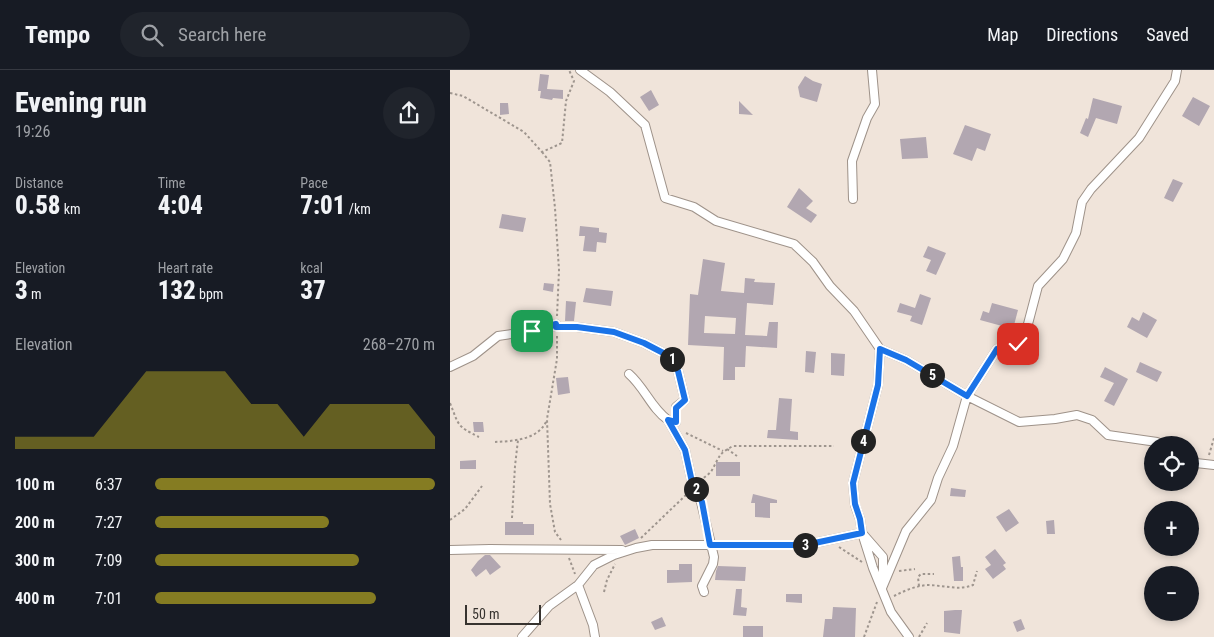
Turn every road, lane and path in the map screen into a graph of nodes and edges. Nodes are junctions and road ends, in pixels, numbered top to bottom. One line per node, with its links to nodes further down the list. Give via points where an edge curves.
1 (569, 70): 6 (path, via 574,82 566,101 562,143)
2 (580, 70): 9 (street, via 610,92 645,125 665,198 694,207 716,221 794,244 854,311)
3 (872, 70): 7 (street, via 875,104 852,161)
4 (1177, 70): 12 (street, via 1175,81 1139,138 1082,202 1076,232 1063,259 1038,286 1028,324 1018,344 1010,352 997,349)
5 (450, 93): 6 (path, via 463,96 524,132)
6 (542, 152): 8 (path, via 550,162 555,208 559,270)
7 (853, 199)
8 (556, 325): 10 (street, via 498,336 473,356); 14 (path, via 558,359); 15 (street, via 614,332 671,357 685,400 676,408 676,422)
9 (880, 349): 12 (street, via 906,360); 31 (street, via 878,385 853,483)
10 (450, 367)
11 (629, 374): 15 (street, via 640,383 657,411)
12 (967, 396): 19 (street, via 1019,422 1077,414 1092,420 1108,435); 39 (street, via 953,446 930,500 906,531)
13 (450, 403): 17 (path, via 464,430)
14 (547, 419): 18 (path, via 539,431); 35 (path, via 550,504 555,532)
15 (668, 420): 16 (street)
16 (674, 429): 23 (path); 28 (street, via 685,450)
17 (479, 437)
18 (518, 440): 20 (path); 29 (path)
19 (1144, 440)
20 (495, 442)
21 (834, 446): 22 (path, via 733,446)
22 (727, 449): 23 (path); 24 (path)
23 (723, 451): 28 (path, via 712,471)
24 (737, 456)
25 (1199, 463): 26 (street)
26 (1214, 465)
27 (482, 486): 30 (path, via 465,509)
28 (695, 487): 33 (street, via 702,502); 36 (path)
29 (512, 518)
30 (450, 520)
31 (862, 533): 32 (street); 37 (street); 44 (street, via 883,557)
32 (830, 538): 33 (street, via 805,545); 37 (path)
33 (710, 545): 36 (street, via 652,545); 46 (street, via 714,557 702,586)
34 (450, 550): 35 (street)
35 (566, 551): 36 (street); 42 (path)
36 (626, 551): 42 (street, via 594,565); 45 (path, via 606,580)
37 (873, 568): 44 (street)
38 (916, 569): 39 (path)
39 (889, 570): 44 (street)
40 (977, 571): 43 (path, via 974,585 966,588)
41 (934, 574): 43 (path, via 921,574)
42 (578, 586): 48 (street, via 549,606); 49 (street)
43 (919, 586): 44 (path, via 890,598)
44 (883, 590): 50 (path); 51 (street, via 891,612)
45 (604, 592)
46 (704, 592)
47 (927, 624): 52 (path)
48 (522, 637)
49 (595, 637)
50 (864, 637)
51 (909, 637)
52 (919, 637)

